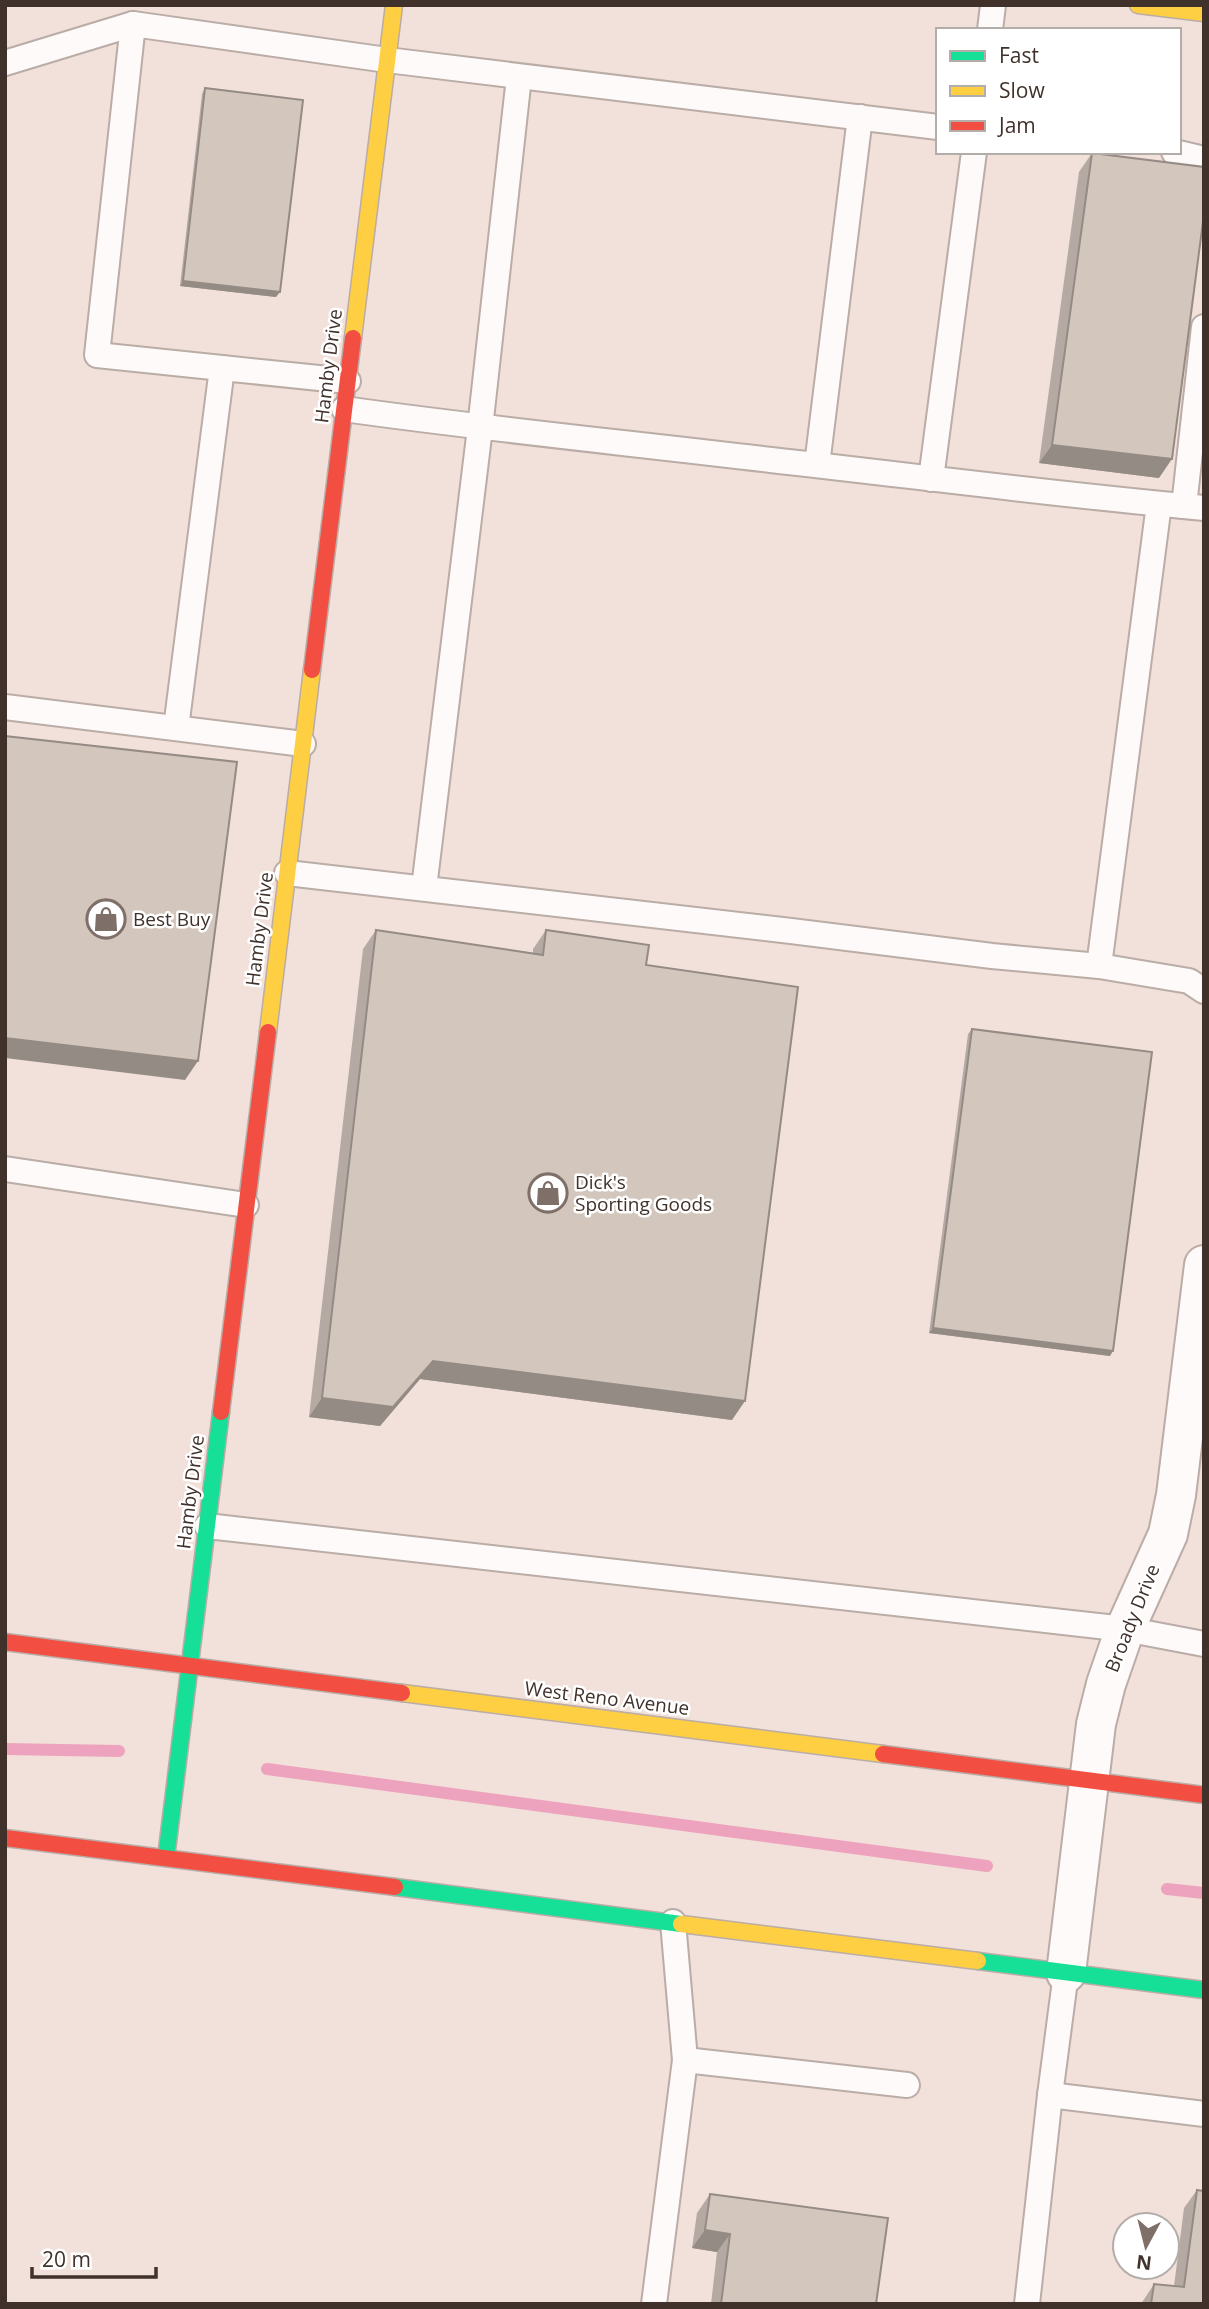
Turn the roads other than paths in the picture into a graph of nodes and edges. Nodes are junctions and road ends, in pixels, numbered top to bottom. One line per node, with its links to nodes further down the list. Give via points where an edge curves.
1 (394, 5): 7 (main road, Hamby Drive)
2 (993, 5): 6 (lane)
3 (1138, 5): 4 (main road)
4 (1204, 13)
5 (133, 24): 7 (lane); 8 (lane); 16 (lane, via 97,355)
6 (990, 28)
7 (387, 60): 9 (lane); 17 (main road, Hamby Drive)
8 (6, 61)
9 (519, 76): 10 (lane); 19 (lane)
10 (860, 117): 11 (lane); 20 (lane)
11 (936, 127)
12 (974, 154): 21 (lane)
13 (1181, 154): 14 (lane)
14 (1204, 159)
15 (1204, 327): 23 (lane)
16 (222, 368): 17 (lane); 25 (lane)
17 (348, 381): 18 (main road, Hamby Drive)
18 (344, 409): 19 (lane); 26 (main road, Hamby Drive)
19 (480, 428): 20 (lane); 28 (lane)
20 (817, 465): 21 (lane)
21 (930, 479): 22 (lane)
22 (1159, 504): 23 (lane); 29 (lane)
23 (1194, 507)
24 (5, 706): 25 (lane)
25 (176, 728): 26 (lane)
26 (303, 744): 27 (main road, Hamby Drive)
27 (287, 873): 28 (lane); 32 (main road, Hamby Drive)
28 (424, 888): 29 (lane)
29 (1099, 966): 30 (lane, via 1189,981)
30 (1204, 991)
31 (5, 1169): 32 (lane)
32 (246, 1205): 34 (main road, Hamby Drive)
33 (1204, 1265): 35 (street, Broady Drive, via 1168,1534)
34 (207, 1525): 35 (lane); 38 (main road, Hamby Drive)
35 (1125, 1629): 37 (lane); 39 (street, Broady Drive, via 1096,1724)
36 (5, 1642): 38 (main road, West Reno Avenue)
37 (1204, 1644)
38 (190, 1665): 39 (main road, West Reno Avenue); 42 (main road, Hamby Drive)
39 (1089, 1781): 40 (main road, West Reno Avenue); 44 (street, Broady Drive)
40 (1204, 1795)
41 (5, 1838): 42 (main road)
42 (166, 1858): 43 (main road)
43 (673, 1922): 44 (main road); 46 (lane)
44 (1066, 1973): 45 (main road); 48 (lane)
45 (1204, 1990)
46 (685, 2060): 47 (lane); 50 (lane)
47 (907, 2085)
48 (1050, 2095): 49 (lane); 51 (lane)
49 (1204, 2114)
50 (654, 2304)
51 (1027, 2304)

